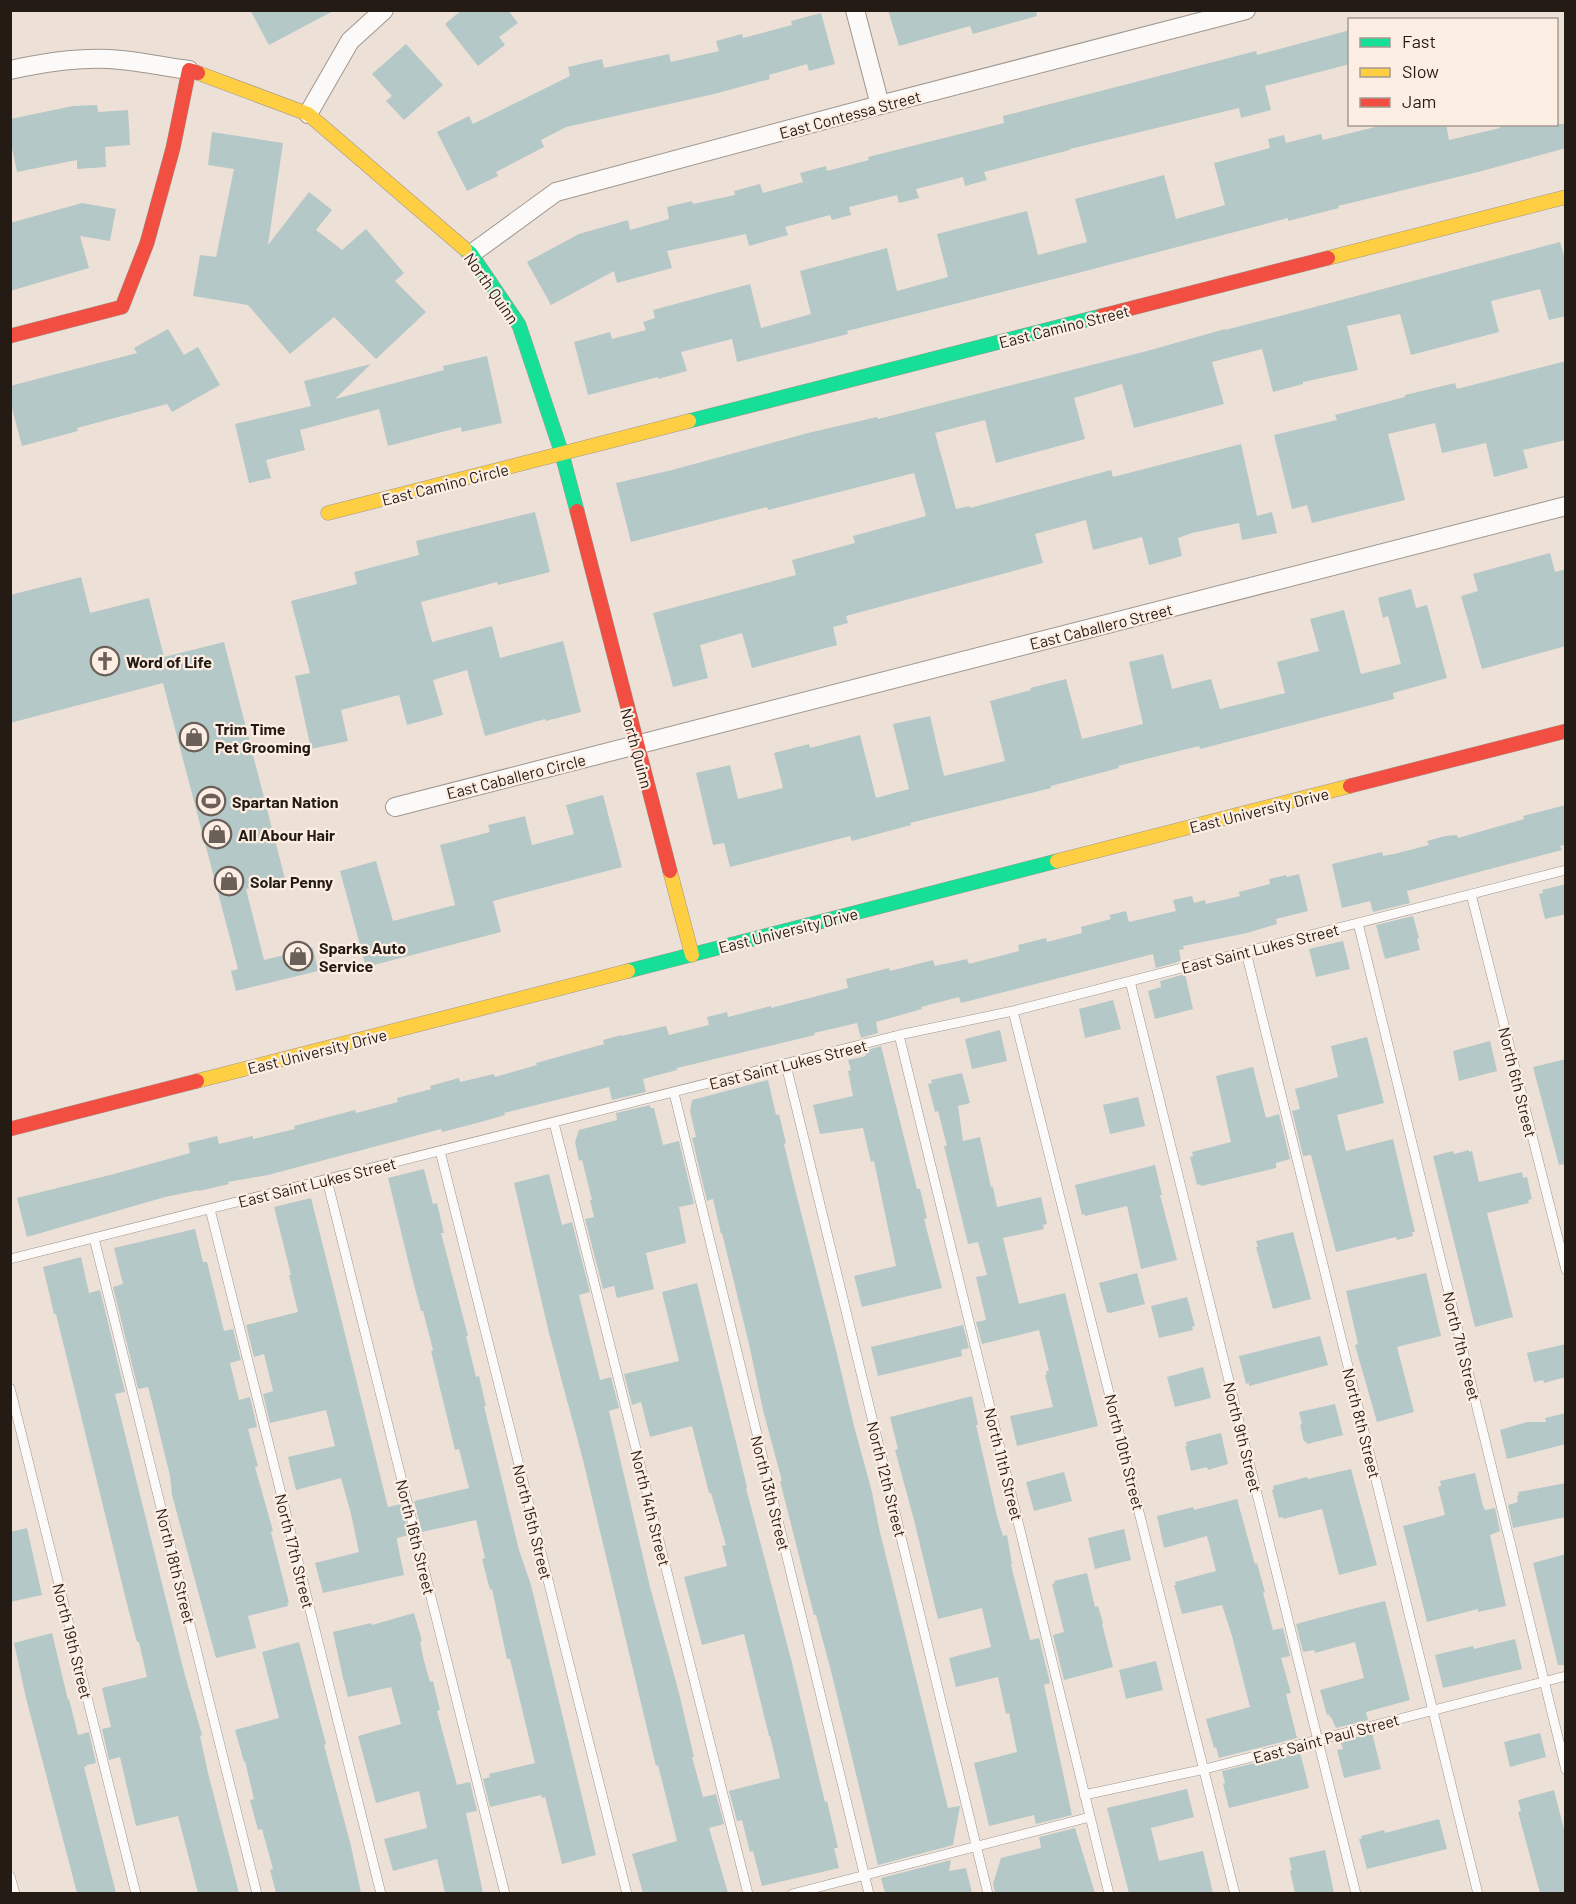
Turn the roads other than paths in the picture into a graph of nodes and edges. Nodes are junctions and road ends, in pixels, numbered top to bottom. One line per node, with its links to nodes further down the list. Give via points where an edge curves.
1 (384, 10): 7 (street, via 350,40)
2 (855, 10): 6 (street)
3 (1246, 10): 6 (street, East Contessa Street)
4 (10, 70): 5 (street, via 47,63 119,60)
5 (189, 70): 7 (street, North Quinn); 10 (street, via 147,243 122,307)
6 (880, 105): 9 (street, East Contessa Street, via 556,192)
7 (308, 114): 9 (street, North Quinn)
8 (1566, 197): 11 (street, East Camino Street)
9 (471, 254): 11 (street, North Quinn, via 519,325)
10 (10, 336)
11 (562, 454): 13 (street, East Camino Circle); 15 (street, North Quinn)
12 (1566, 506): 15 (street, East Caballero Street)
13 (328, 513)
14 (1566, 731): 21 (street, East University Drive)
15 (636, 745): 16 (street, East Caballero Circle); 21 (street, North Quinn)
16 (395, 807)
17 (1566, 870): 18 (lane, East Saint Lukes Street)
18 (1471, 894): 19 (lane, East Saint Lukes Street); 34 (lane, North 6th Street)
19 (1358, 923): 20 (lane, East Saint Lukes Street); 37 (lane, North 7th Street)
20 (1246, 952): 22 (lane, East Saint Lukes Street); 38 (lane, North 8th Street)
21 (692, 955): 28 (street, East University Drive)
22 (1131, 981): 23 (lane, East Saint Lukes Street); 39 (lane, North 9th Street)
23 (1013, 1011): 24 (lane, East Saint Lukes Street); 40 (lane, North 10th Street)
24 (899, 1035): 25 (lane, East Saint Lukes Street); 42 (lane, North 11th Street)
25 (786, 1065): 26 (lane, East Saint Lukes Street); 44 (lane, North 12th Street)
26 (674, 1093): 27 (lane, East Saint Lukes Street); 45 (lane, North 13th Street)
27 (554, 1123): 29 (lane, East Saint Lukes Street); 53 (lane, North 14th Street)
28 (10, 1130)
29 (440, 1151): 30 (lane, East Saint Lukes Street); 52 (lane, North 15th Street)
30 (327, 1180): 31 (lane, East Saint Lukes Street); 51 (lane, North 16th Street)
31 (210, 1209): 32 (lane, East Saint Lukes Street); 50 (lane, North 17th Street)
32 (94, 1238): 33 (lane, East Saint Lukes Street); 49 (lane, North 18th Street)
33 (10, 1259)
34 (1566, 1270)
35 (10, 1388): 48 (lane, North 19th Street)
36 (1566, 1676): 37 (lane, East Saint Paul Street)
37 (1544, 1682): 38 (lane, East Saint Paul Street); 41 (lane, North 7th Street)
38 (1433, 1710): 39 (lane, East Saint Paul Street); 60 (lane, North 8th Street)
39 (1318, 1740): 40 (lane, East Saint Paul Street); 59 (lane, North 9th Street)
40 (1205, 1769): 42 (lane, East Saint Paul Street); 58 (lane, North 10th Street)
41 (1566, 1770)
42 (1084, 1795): 43 (lane, North 11th Street)
43 (1090, 1818): 44 (lane); 57 (lane, North 11th Street)
44 (976, 1847): 45 (lane); 56 (lane, North 12th Street)
45 (865, 1875): 54 (lane); 55 (lane, North 13th Street)
46 (10, 1876): 47 (lane)
47 (15, 1893)
48 (136, 1893)
49 (257, 1893)
50 (381, 1893)
51 (505, 1893)
52 (627, 1893)
53 (748, 1893)
54 (792, 1893)
55 (869, 1893)
56 (988, 1893)
57 (1109, 1893)
58 (1235, 1893)
59 (1356, 1893)
60 (1478, 1893)

